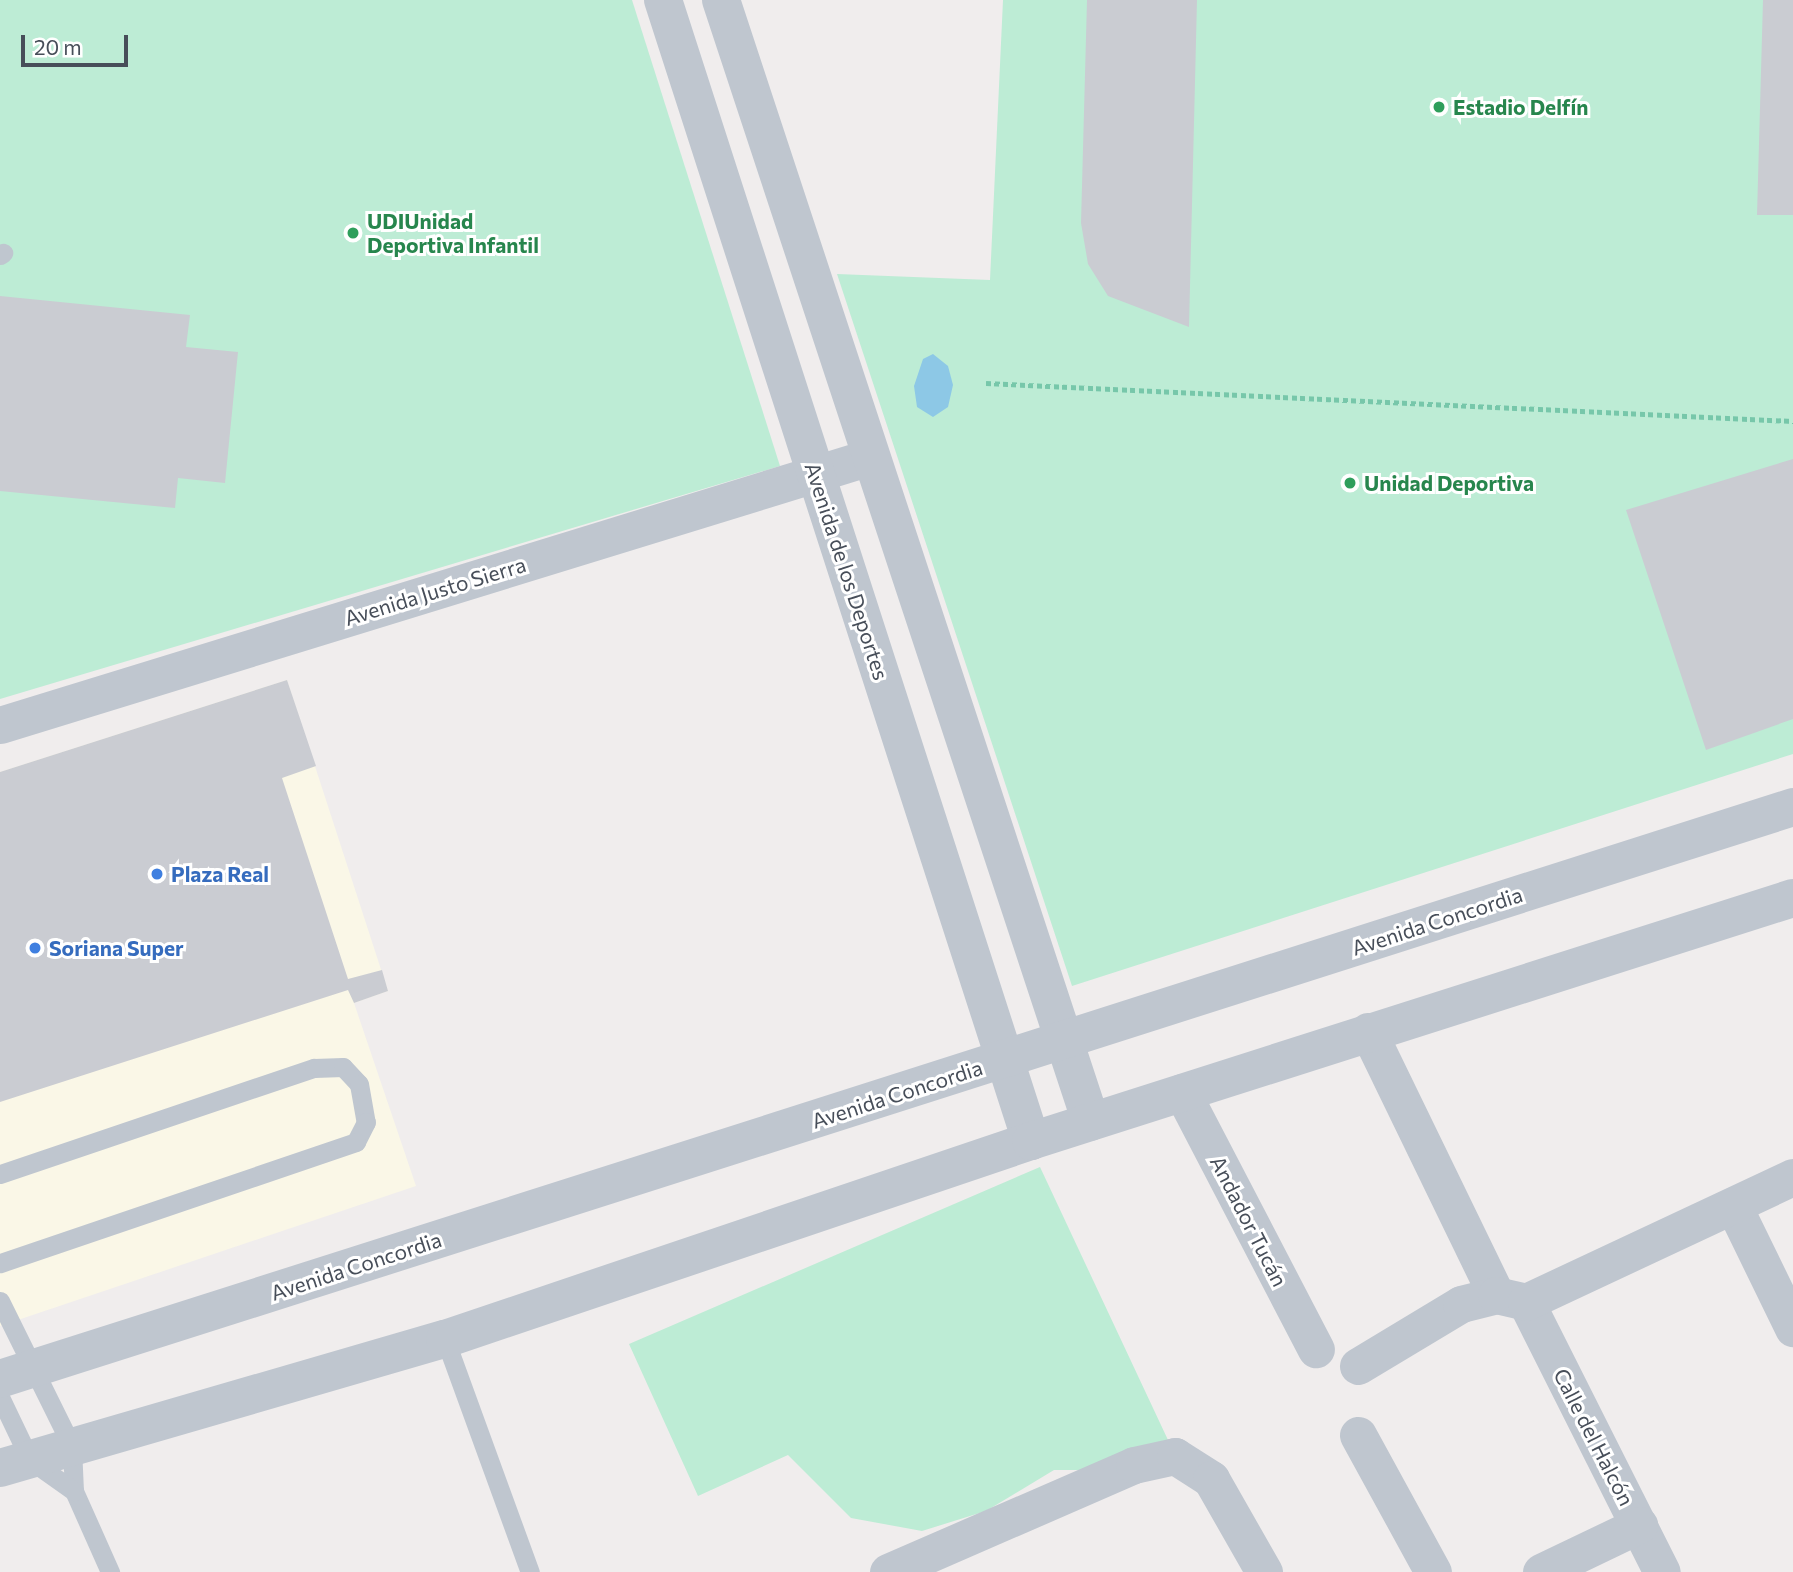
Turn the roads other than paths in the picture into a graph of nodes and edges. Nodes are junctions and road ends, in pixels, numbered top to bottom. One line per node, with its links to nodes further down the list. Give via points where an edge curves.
1 (663, 0): 4 (street, Avenida de los Deportes)
2 (721, 0): 3 (street)
3 (870, 457): 4 (street, Avenida Justo Sierra); 9 (street)
4 (816, 474): 5 (street, Avenida Justo Sierra); 10 (street, Avenida de los Deportes)
5 (0, 725)
6 (1793, 807): 9 (street, Avenida Concordia)
7 (1793, 898): 8 (street)
8 (1368, 1031): 11 (street); 18 (street, Calle del Halcón)
9 (1062, 1041): 10 (street, Avenida Concordia); 12 (street)
10 (1005, 1060): 13 (street, Avenida de los Deportes); 24 (street, Avenida Concordia)
11 (1182, 1092): 12 (street); 22 (street, Andador Tucán)
12 (1091, 1122): 13 (street)
13 (1031, 1141): 21 (street)
14 (0, 1174): 17 (lane, via 314,1068 343,1067 359,1084 366,1122 356,1142)
15 (1793, 1177): 16 (street)
16 (1734, 1207): 18 (street); 20 (street)
17 (0, 1264)
18 (1511, 1299): 23 (street, via 1461,1304); 30 (street, Calle del Halcón)
19 (0, 1301): 24 (lane)
20 (1793, 1328)
21 (445, 1339): 27 (street); 32 (lane)
22 (1316, 1349)
23 (1358, 1366)
24 (15, 1374): 27 (lane)
25 (0, 1397): 28 (lane)
26 (1358, 1434): 35 (street)
27 (72, 1447): 28 (street); 29 (lane)
28 (15, 1464): 29 (lane)
29 (74, 1491): 31 (lane)
30 (1639, 1525): 36 (street); 37 (street, Calle del Halcón)
31 (110, 1572)
32 (530, 1572)
33 (888, 1572): 34 (street, via 1134,1465 1175,1456 1211,1479)
34 (1264, 1572)
35 (1433, 1572)
36 (1541, 1572)
37 (1662, 1572)

